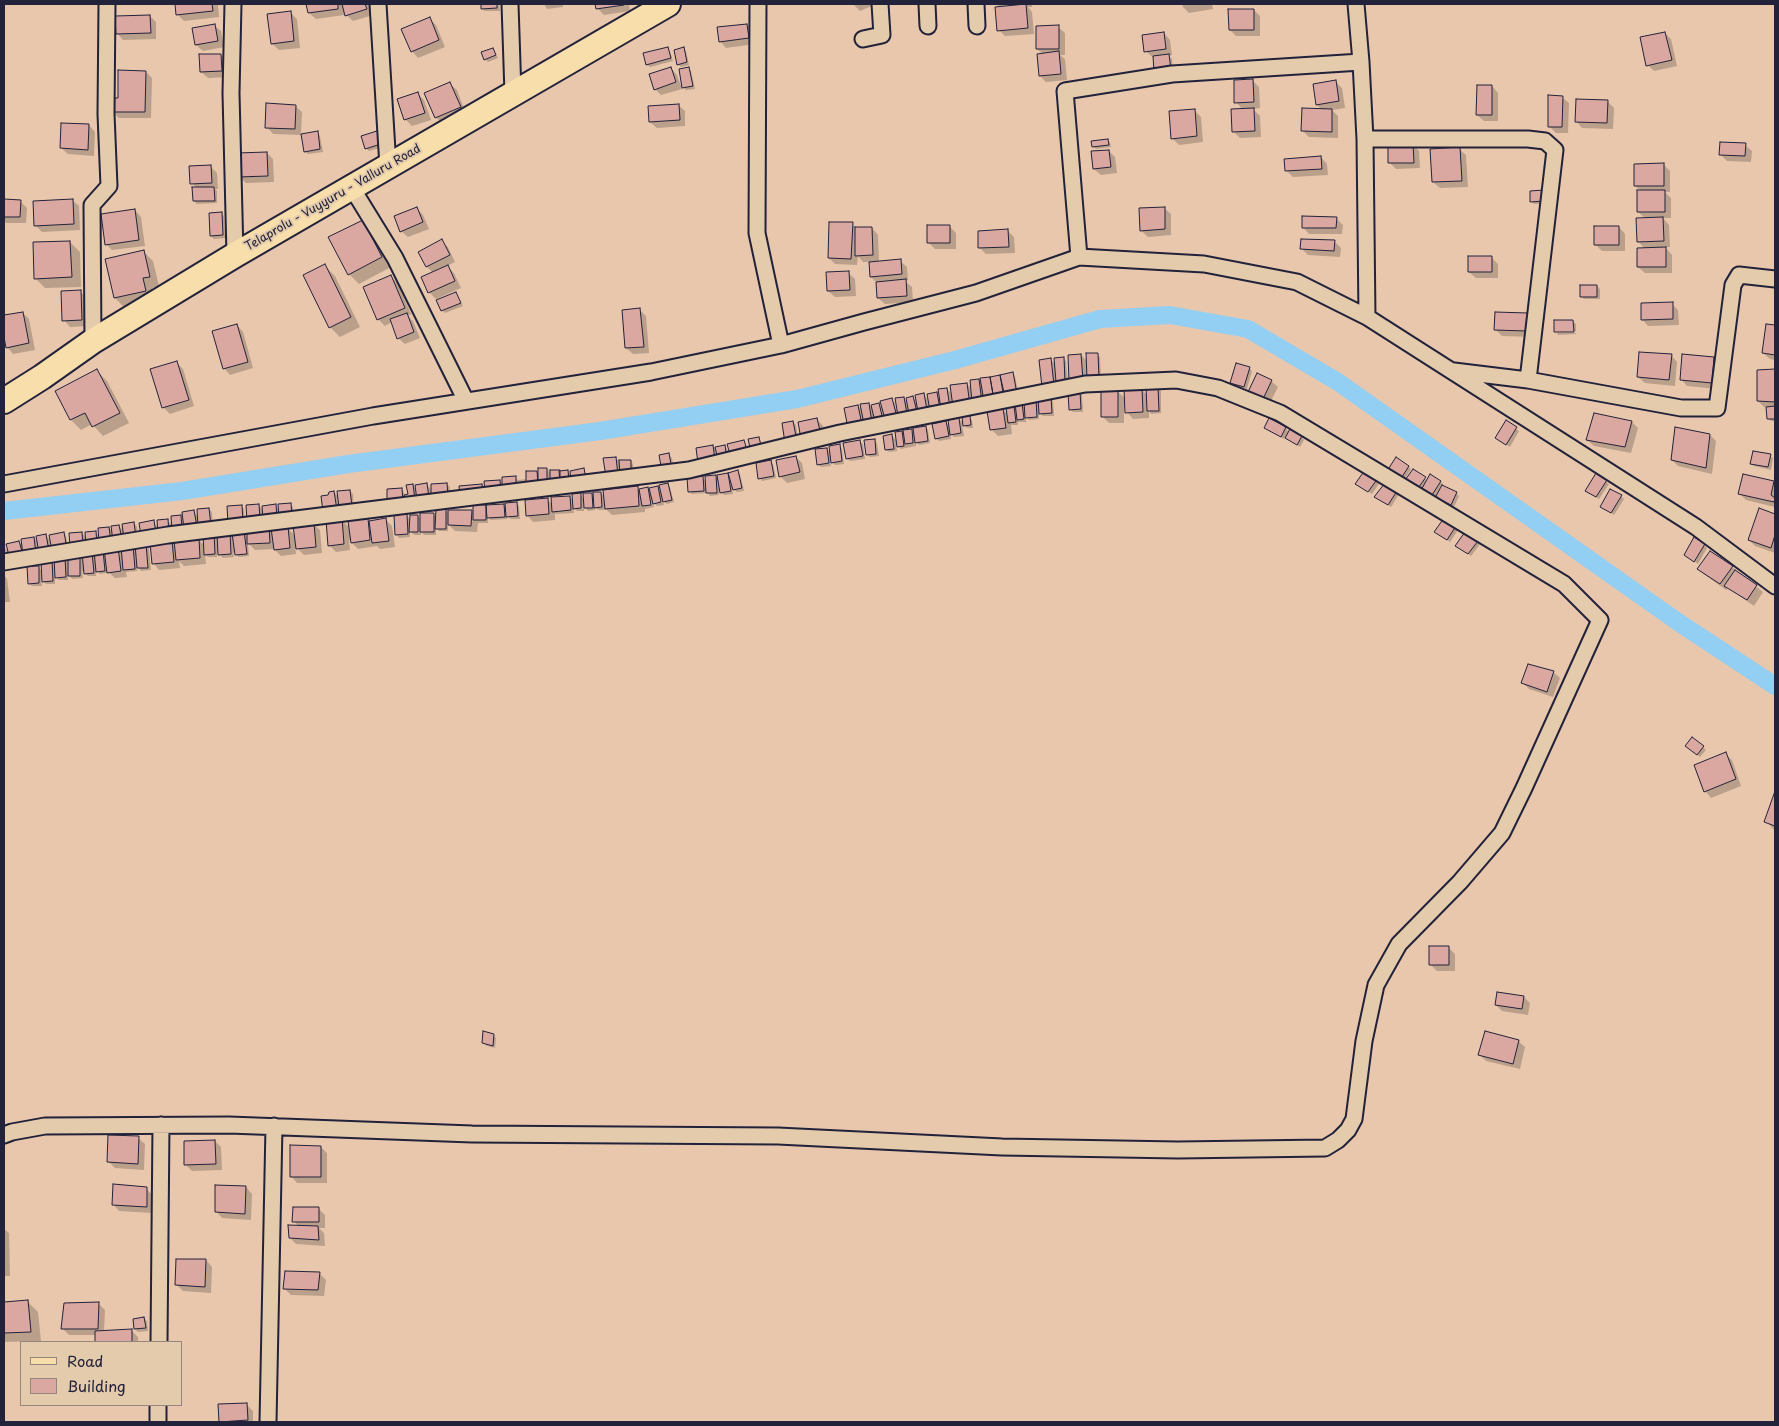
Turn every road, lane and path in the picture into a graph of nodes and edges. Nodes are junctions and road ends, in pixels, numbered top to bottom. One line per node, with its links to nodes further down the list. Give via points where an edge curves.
1 (107, 4): 24 (street, via 108,186 92,205)
2 (233, 4): 20 (street, via 231,93)
3 (378, 4): 18 (street)
4 (510, 4): 16 (street)
5 (668, 4): 11 (main road, Telaprolu - Vuyyuru - Valluru Road)
6 (758, 4): 25 (street, via 757,233)
7 (880, 4): 14 (street, via 882,36)
8 (926, 4): 12 (street)
9 (976, 4): 13 (street)
10 (1356, 4): 15 (street)
11 (637, 12): 16 (main road, Telaprolu - Vuyyuru - Valluru Road)
12 (928, 26)
13 (976, 26)
14 (863, 39)
15 (1361, 62): 17 (street); 21 (street, via 1172,74 1065,91)
16 (513, 94): 18 (main road, Telaprolu - Vuyyuru - Valluru Road)
17 (1365, 139): 23 (street); 27 (street, via 1528,139 1546,141 1555,150)
18 (388, 167): 19 (main road, Telaprolu - Vuyyuru - Valluru Road)
19 (352, 188): 20 (main road, Telaprolu - Vuyyuru - Valluru Road); 29 (street, via 395,258)
20 (235, 255): 24 (main road, Telaprolu - Vuyyuru - Valluru Road)
21 (1079, 257): 23 (street, via 1204,264 1297,282); 25 (street, via 976,293)
22 (1775, 279): 27 (street, via 1739,275 1733,286 1717,408 1682,408)
23 (1367, 318): 26 (street)
24 (93, 341): 28 (main road, Telaprolu - Vuyyuru - Valluru Road)
25 (781, 345): 29 (street, via 651,372)
26 (1450, 370): 27 (street); 32 (street, via 1696,527)
27 (1528, 380)
28 (4, 401)
29 (466, 401): 30 (street)
30 (4, 484)
31 (4, 562): 34 (street, via 168,534 689,470 840,432 1085,384 1176,380 1218,388 1280,413 1564,584 1600,620 1502,833 1460,882 1399,944 1376,985 1364,1041 1354,1118 1348,1130 1325,1148 1002,1147 778,1136 472,1134)
32 (1774, 582)
33 (161, 1125): 34 (street); 35 (street, via 45,1126); 36 (street)
34 (274, 1126): 39 (street)
35 (4, 1135)
36 (159, 1341)
37 (158, 1406): 38 (street)
38 (158, 1422)
39 (268, 1422)

